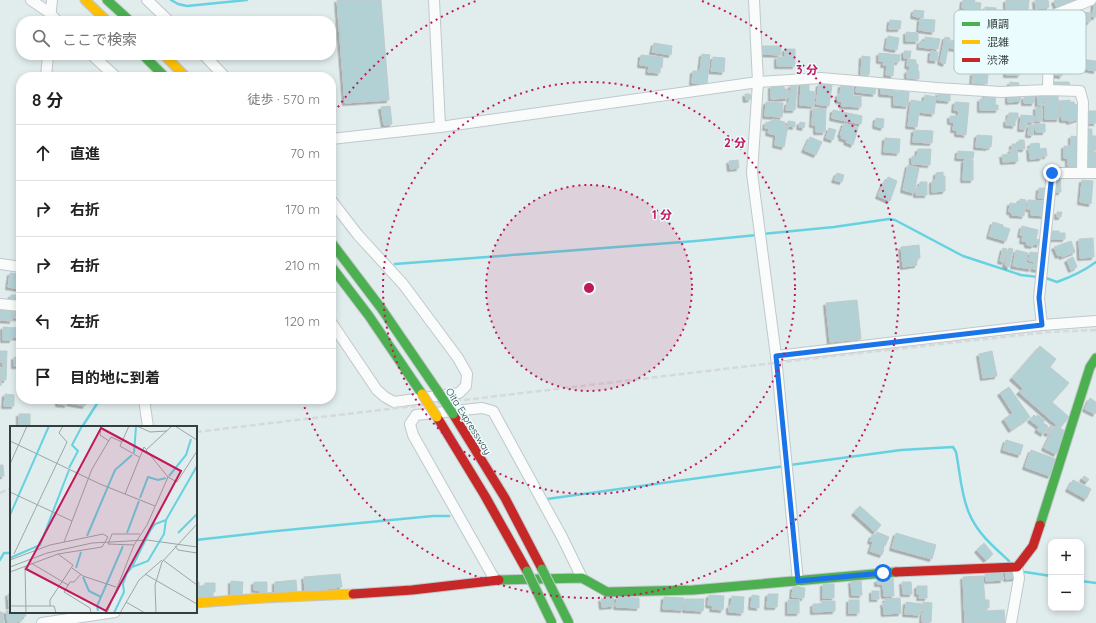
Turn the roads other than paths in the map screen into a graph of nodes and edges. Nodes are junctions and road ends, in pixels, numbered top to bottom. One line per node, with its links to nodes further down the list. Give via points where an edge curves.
1 (31, 0): 10 (street)
2 (52, 0): 11 (street)
3 (85, 0): 12 (main road)
4 (107, 0): 13 (main road)
5 (147, 0): 14 (street)
6 (434, 0): 28 (street)
7 (754, 0): 26 (street)
8 (1091, 0): 9 (street)
9 (1066, 10)
10 (49, 16)
11 (50, 16)
12 (102, 16)
13 (125, 16)
14 (164, 16)
15 (48, 60): 20 (street)
16 (97, 60): 21 (street)
17 (148, 60): 22 (main road)
18 (169, 60): 23 (main road)
19 (209, 60): 24 (street)
20 (46, 72)
21 (111, 72)
22 (160, 72)
23 (181, 72)
24 (220, 72)
25 (1048, 74): 27 (street)
26 (758, 82): 27 (street, via 821,78 1001,92); 28 (street); 42 (street, via 752,172)
27 (1048, 90): 30 (street, via 1080,91 1083,102)
28 (440, 126): 29 (street)
29 (336, 138)
30 (1082, 173): 31 (street); 40 (street, via 1052,173 1039,298)
31 (1096, 173)
32 (336, 206): 41 (street, via 358,235 403,284 458,358 467,374 466,386 459,393 394,402 377,390)
33 (336, 249): 54 (main road, Oita Expressway, bridge, via 381,308 453,414 504,498)
34 (0, 264): 35 (street)
35 (16, 266)
36 (336, 273): 53 (main road, bridge, via 369,316 437,417 527,571)
37 (0, 304): 38 (street)
38 (16, 306)
39 (1096, 321): 40 (street)
40 (1042, 325): 42 (street)
41 (336, 329)
42 (776, 356): 49 (street)
43 (1096, 358): 46 (main road, via 1090,367 1033,546)
44 (145, 404): 45 (street)
45 (148, 426)
46 (1017, 568): 49 (main road, via 883,573); 55 (street, via 1019,578)
47 (582, 578): 48 (main road); 48 (street, via 493,411 482,408 416,415 410,424 413,435); 49 (main road, via 607,592 693,590)
48 (495, 580): 50 (main road, via 412,590)
49 (798, 581)
50 (197, 603)
51 (108, 613): 52 (street)
52 (42, 623)
53 (552, 623)
54 (569, 623)
55 (1011, 623)

